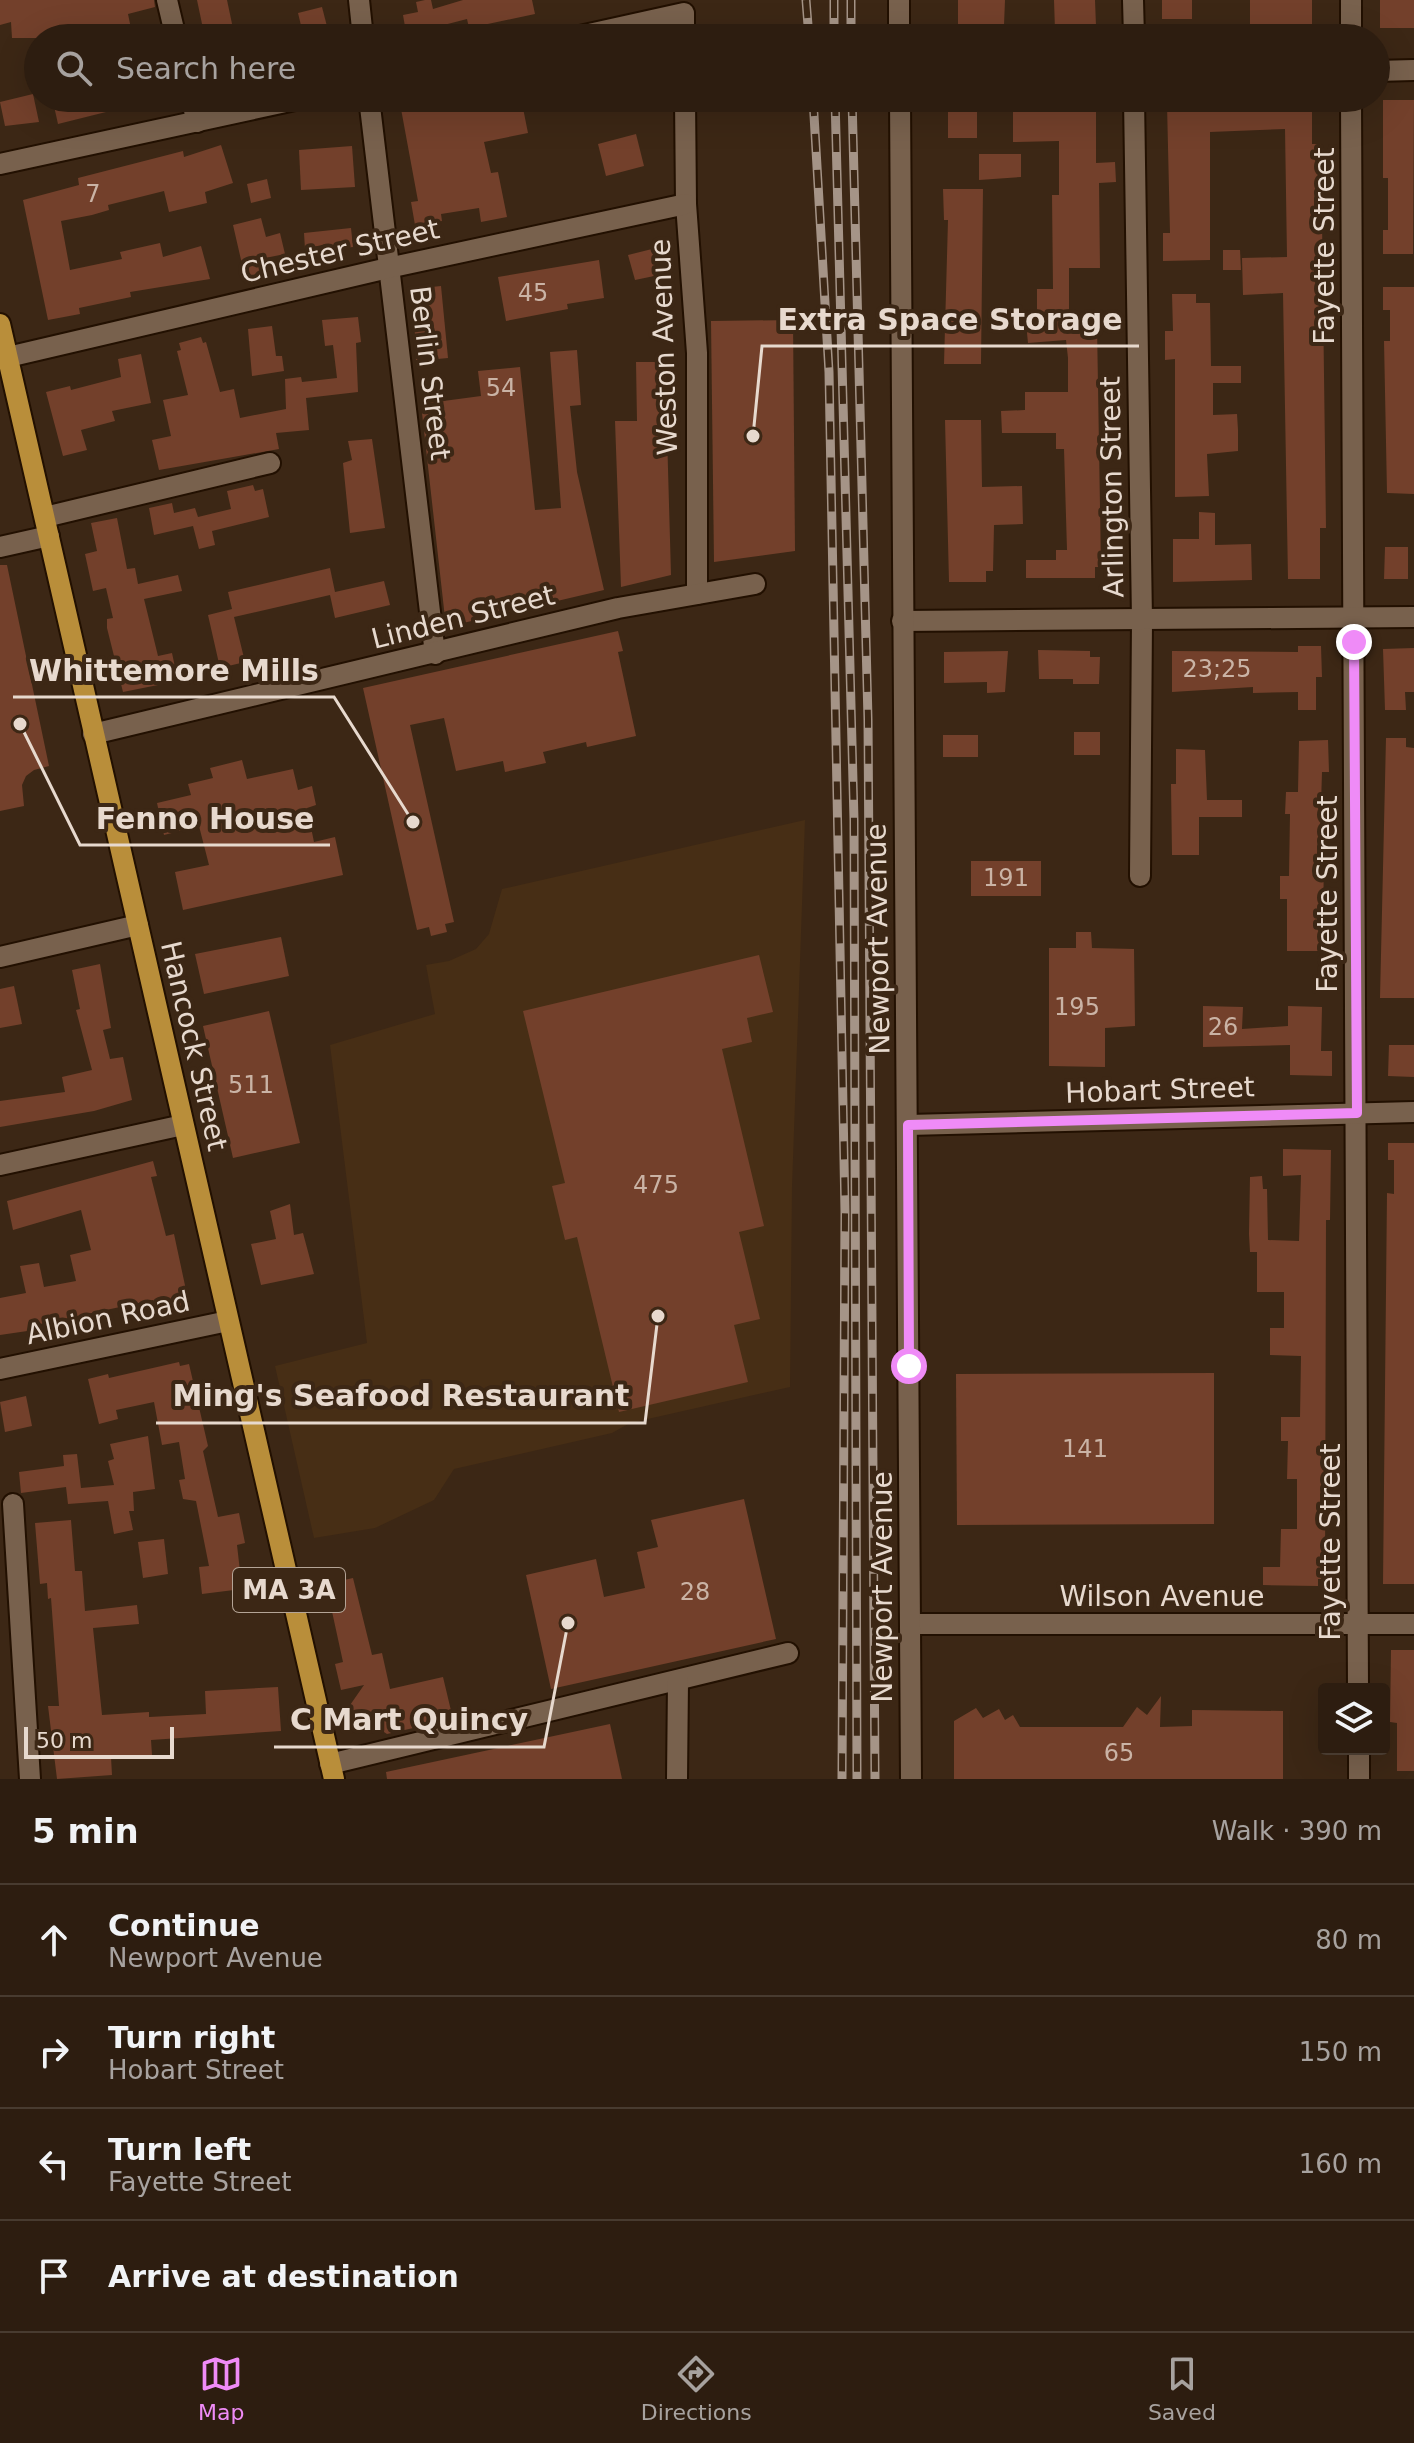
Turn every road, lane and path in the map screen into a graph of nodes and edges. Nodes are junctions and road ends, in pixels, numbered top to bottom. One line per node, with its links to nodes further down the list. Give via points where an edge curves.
1 (167, 0): 6 (street)
2 (359, 0): 7 (street)
3 (899, 0): 10 (street)
4 (1133, 0): 11 (street)
5 (1351, 0): 12 (street)
6 (173, 24)
7 (362, 24)
8 (634, 24): 9 (street, via 684,13)
9 (684, 24)
10 (899, 24)
11 (1134, 24)
12 (1351, 24)
13 (1414, 70): 14 (street)
14 (1390, 71)
15 (194, 112): 22 (street)
16 (242, 112): 22 (street)
17 (371, 112): 25 (street, Berlin Street)
18 (685, 112): 24 (street, Weston Avenue)
19 (900, 112): 35 (street, Newport Avenue)
20 (1134, 112): 34 (street, Arlington Street)
21 (1351, 112): 33 (street, Fayette Street)
22 (197, 122): 23 (street)
23 (0, 164)
24 (686, 204): 25 (street, Chester Street); 31 (street, Weston Avenue, via 697,353)
25 (388, 268): 26 (street, Chester Street); 36 (street, Berlin Street)
26 (3, 340): 28 (main road, Hancock Street / MA 3A)
27 (270, 463): 28 (street)
28 (47, 527): 29 (street); 37 (main road, Hancock Street / MA 3A)
29 (0, 547)
30 (755, 584): 31 (street, Linden Street)
31 (697, 594): 36 (street, Linden Street)
32 (1414, 617): 33 (street)
33 (1353, 618): 34 (street); 42 (street, Fayette Street)
34 (1142, 620): 35 (street); 38 (street, Arlington Street)
35 (902, 621): 44 (street, Newport Avenue)
36 (435, 654): 37 (street, Linden Street)
37 (93, 734): 39 (main road, Hancock Street / MA 3A)
38 (1140, 876)
39 (138, 925): 40 (street); 43 (main road, Hancock Street / MA 3A)
40 (0, 957)
41 (1414, 1112): 42 (street, Hobart Street)
42 (1357, 1113): 44 (street, Hobart Street); 51 (street, Fayette Street)
43 (183, 1125): 45 (street); 46 (main road, Hancock Street / MA 3A)
44 (908, 1125): 49 (street, Newport Avenue)
45 (0, 1165)
46 (228, 1321): 47 (street, Albion Road); 56 (main road, Hancock Street / MA 3A)
47 (0, 1369)
48 (13, 1504): 57 (street)
49 (910, 1624): 51 (street, Wilson Avenue); 59 (street, Newport Avenue)
50 (1414, 1624): 51 (street, Wilson Avenue)
51 (1358, 1625): 54 (street, Fayette Street)
52 (788, 1653): 53 (street)
53 (678, 1681): 56 (street); 58 (street)
54 (1358, 1683)
55 (1359, 1755): 60 (street)
56 (332, 1772)
57 (30, 1779)
58 (677, 1779)
59 (911, 1779)
60 (1359, 1779)

